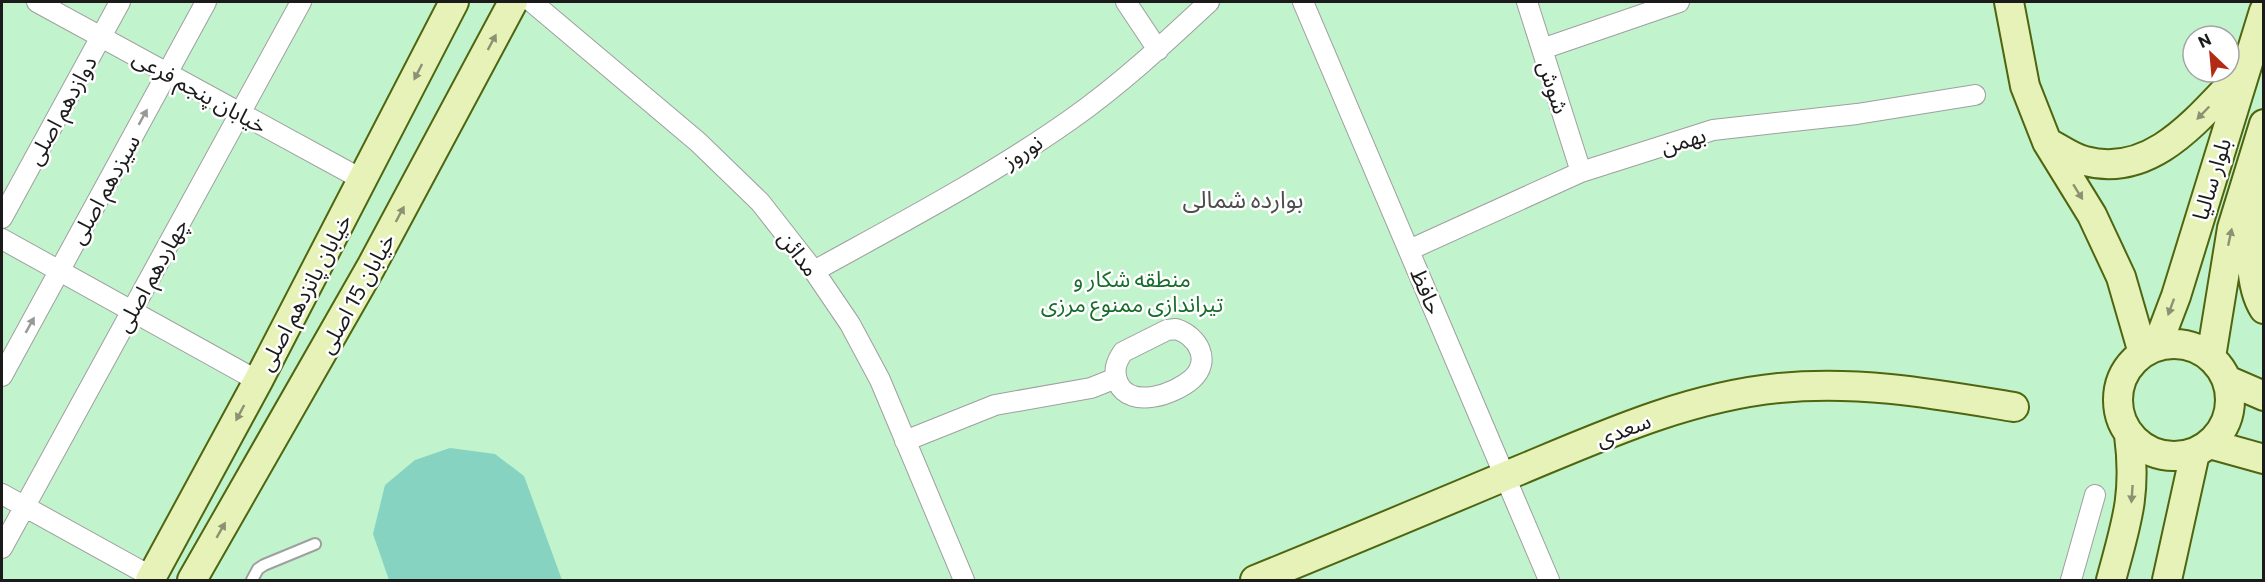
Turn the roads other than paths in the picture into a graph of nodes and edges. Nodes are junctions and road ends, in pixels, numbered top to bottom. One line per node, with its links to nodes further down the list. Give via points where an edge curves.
1 (37, 2): 15 (street, خیابان پنجم فرعی)
2 (120, 2): 15 (street, دوازدهم اصلی)
3 (206, 2): 19 (street, سیزدهم اصلی)
4 (301, 2): 21 (street, چهاردهم اصلی)
5 (454, 2): 26 (main road, خیابان پانزدهم اصلی, one-way to 26)
6 (513, 2): 31 (main road, خیابان 15 اصلی, one-way to 6)
7 (532, 2): 34 (street, مدائن, via 698,142 760,202)
8 (1126, 2): 17 (street)
9 (1209, 2): 17 (street, نوروز)
10 (1303, 2): 29 (street, حافظ)
11 (1527, 2): 16 (street, شوش)
12 (1679, 2): 16 (street)
13 (2009, 2): 23 (main road, via 2025,86)
14 (2264, 11): 18 (main road, بلوار سالیا)
15 (101, 37): 19 (street, خیابان پنجم فرعی); 27 (street, دوازدهم اصلی)
16 (1542, 49): 25 (street, شوش)
17 (1158, 50): 34 (street, نوروز, via 1071,119 978,180)
18 (2244, 71): 23 (main road, one-way to 23, via 2169,146 2143,157 2119,163 2084,162); 32 (main road, بلوار سالیا)
19 (167, 73): 21 (street, خیابان پنجم فرعی); 33 (street, سیزدهم اصلی, one-way to 19)
20 (1975, 95): 25 (street, بهمن, via 1857,114 1713,130)
21 (240, 113): 26 (street, خیابان پنجم فرعی); 37 (street, چهاردهم اصلی)
22 (2264, 124): 24 (main road, بلوار سالیا)
23 (2047, 142): 38 (main road, one-way to 38, via 2092,215)
24 (2255, 151): 35 (main road, بلوار سالیا, one-way to 24); 36 (main road, via 2252,258 2258,300)
25 (1581, 172): 29 (street, بهمن)
26 (363, 180): 30 (main road, خیابان پانزدهم اصلی)
27 (2, 218)
28 (2, 239): 33 (street)
29 (1409, 250): 49 (street, حافظ)
30 (326, 251): 31 (main road, via 345,266); 42 (main road, خیابان پانزدهم اصلی)
31 (371, 267): 56 (main road, خیابان 15 اصلی, one-way to 31)
32 (2185, 267): 35 (main road, via 2192,277 2204,282); 38 (main road, بلوار سالیا, one-way to 38)
33 (59, 271): 37 (street); 40 (street, سیزدهم اصلی, one-way to 33)
34 (814, 271): 46 (street, مدائن, via 850,324 880,380)
35 (2222, 274): 39 (main road, بلوار سالیا)
36 (2264, 309)
37 (131, 311): 42 (street); 52 (street, چهاردهم اصلی)
38 (2150, 349): 39 (main road, via 2185,345); 45 (main road, via 2128,367 2119,385 2117,405)
39 (2219, 368): 43 (main road); 47 (main road, via 2231,403 2225,426)
40 (2, 376)
41 (1116, 378): 46 (street, via 1091,388 995,405)
42 (258, 381): 55 (main road, خیابان پانزدهم اصلی, one-way to 55)
43 (2264, 396)
44 (2014, 407): 49 (main road, سعدی, via 1884,386 1778,388 1706,401 1636,422)
45 (2129, 435): 47 (main road, via 2142,448 2159,455 2177,457); 62 (main road, one-way to 62, via 2134,470 2131,506)
46 (905, 441): 58 (street, مدائن)
47 (2203, 449): 48 (main road); 63 (main road)
48 (2264, 459)
49 (1506, 476): 59 (main road, سعدی); 60 (street, حافظ)
50 (2, 494): 52 (street)
51 (2095, 495): 61 (street)
52 (24, 507): 54 (street, چهاردهم اصلی); 55 (street)
53 (315, 544): 57 (lane, via 264,565)
54 (2, 548)
55 (151, 579)
56 (192, 580)
57 (252, 580)
58 (964, 580)
59 (1255, 580)
60 (1549, 580)
61 (2071, 580)
62 (2111, 580)
63 (2167, 580)

